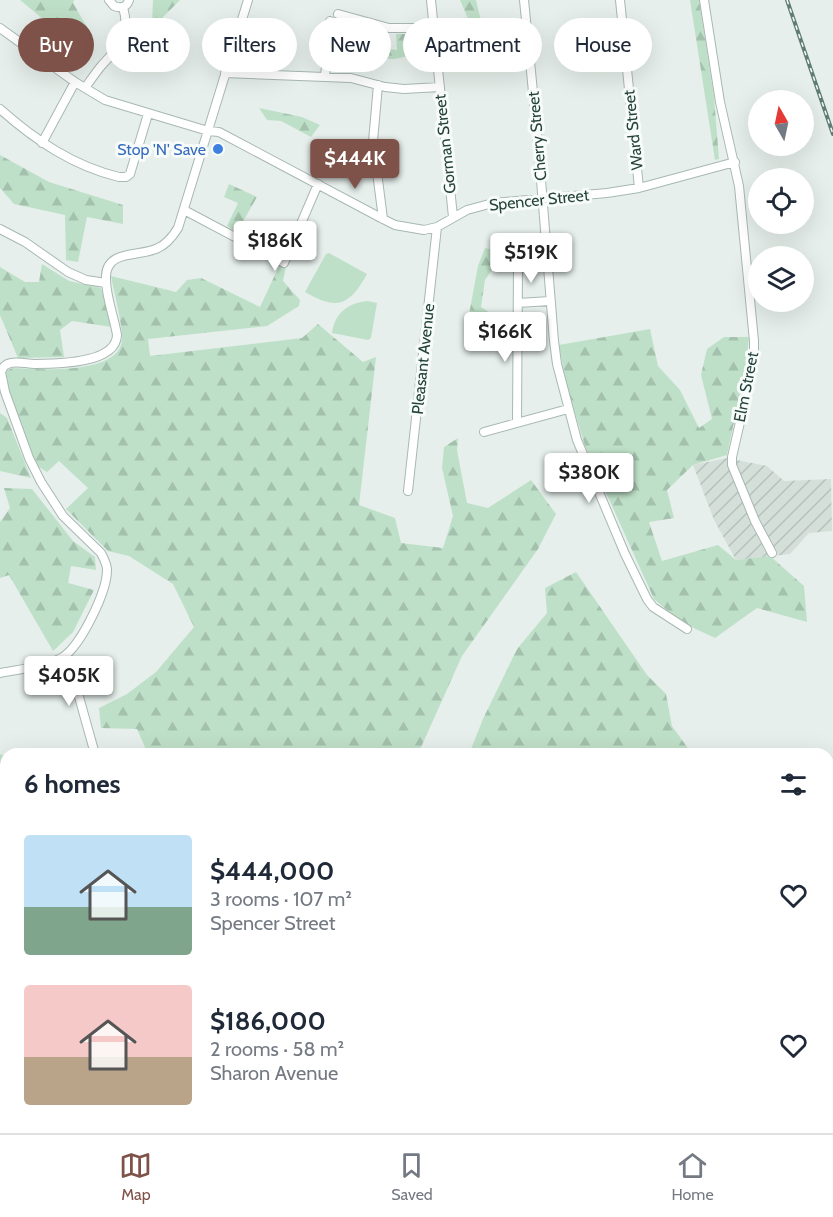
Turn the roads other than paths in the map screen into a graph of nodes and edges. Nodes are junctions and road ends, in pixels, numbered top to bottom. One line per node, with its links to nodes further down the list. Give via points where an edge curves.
1 (109, 0): 8 (street, via 114,6)
2 (129, 0): 8 (street)
3 (248, 0): 15 (street)
4 (431, 0): 10 (street, Gorman Street)
5 (524, 0): 28 (street, Cherry Street)
6 (620, 0): 27 (street, Ward Street)
7 (704, 0): 25 (street, Elm Street, via 720,102)
8 (123, 7): 20 (street, via 126,30 121,44)
9 (338, 14): 12 (street)
10 (433, 18)
11 (0, 28): 17 (street, Spencer Street)
12 (403, 28)
13 (325, 72): 16 (street)
14 (438, 72): 19 (street, Gorman Street)
15 (225, 73): 16 (street); 23 (street)
16 (325, 77): 18 (street, via 351,78)
17 (75, 82): 20 (street, Spencer Street); 24 (street)
18 (378, 86): 19 (street); 31 (street, via 373,141)
19 (440, 87): 30 (street, Gorman Street)
20 (85, 88): 22 (street, Spencer Street, via 105,100)
21 (0, 109): 24 (street)
22 (148, 114): 23 (street, Spencer Street); 24 (street, via 126,177 92,169)
23 (208, 131): 26 (street, Spencer Street, via 219,132); 29 (street)
24 (42, 143)
25 (735, 162): 27 (street, Spencer Street); 42 (street, Elm Street, via 754,361 732,465)
26 (318, 184): 29 (street, via 284,262); 31 (street, Spencer Street)
27 (639, 188): 28 (street, Spencer Street)
28 (543, 197): 30 (street, Spencer Street, via 493,203); 36 (street, Cherry Street)
29 (184, 210): 35 (street, via 178,228 165,244 112,260 106,271)
30 (453, 217): 32 (street, Spencer Street)
31 (383, 219): 32 (street, Spencer Street, via 415,230)
32 (437, 227): 41 (street, Pleasant Avenue)
33 (0, 229): 35 (street, via 68,272)
34 (518, 266): 37 (street)
35 (106, 283): 44 (street, via 117,335 111,350 65,363 11,363 1,372 4,392 40,482 63,516 100,553 106,566 98,602)
36 (550, 301): 37 (street); 38 (street, Cherry Street, via 557,364)
37 (518, 303): 39 (street)
38 (568, 409): 39 (street); 43 (street, Cherry Street, via 584,460 647,599 659,612)
39 (516, 423): 40 (street)
40 (484, 432)
41 (408, 491)
42 (772, 553)
43 (687, 629)
44 (67, 654): 45 (street, via 50,662); 46 (street)
45 (0, 673)
46 (93, 748)

